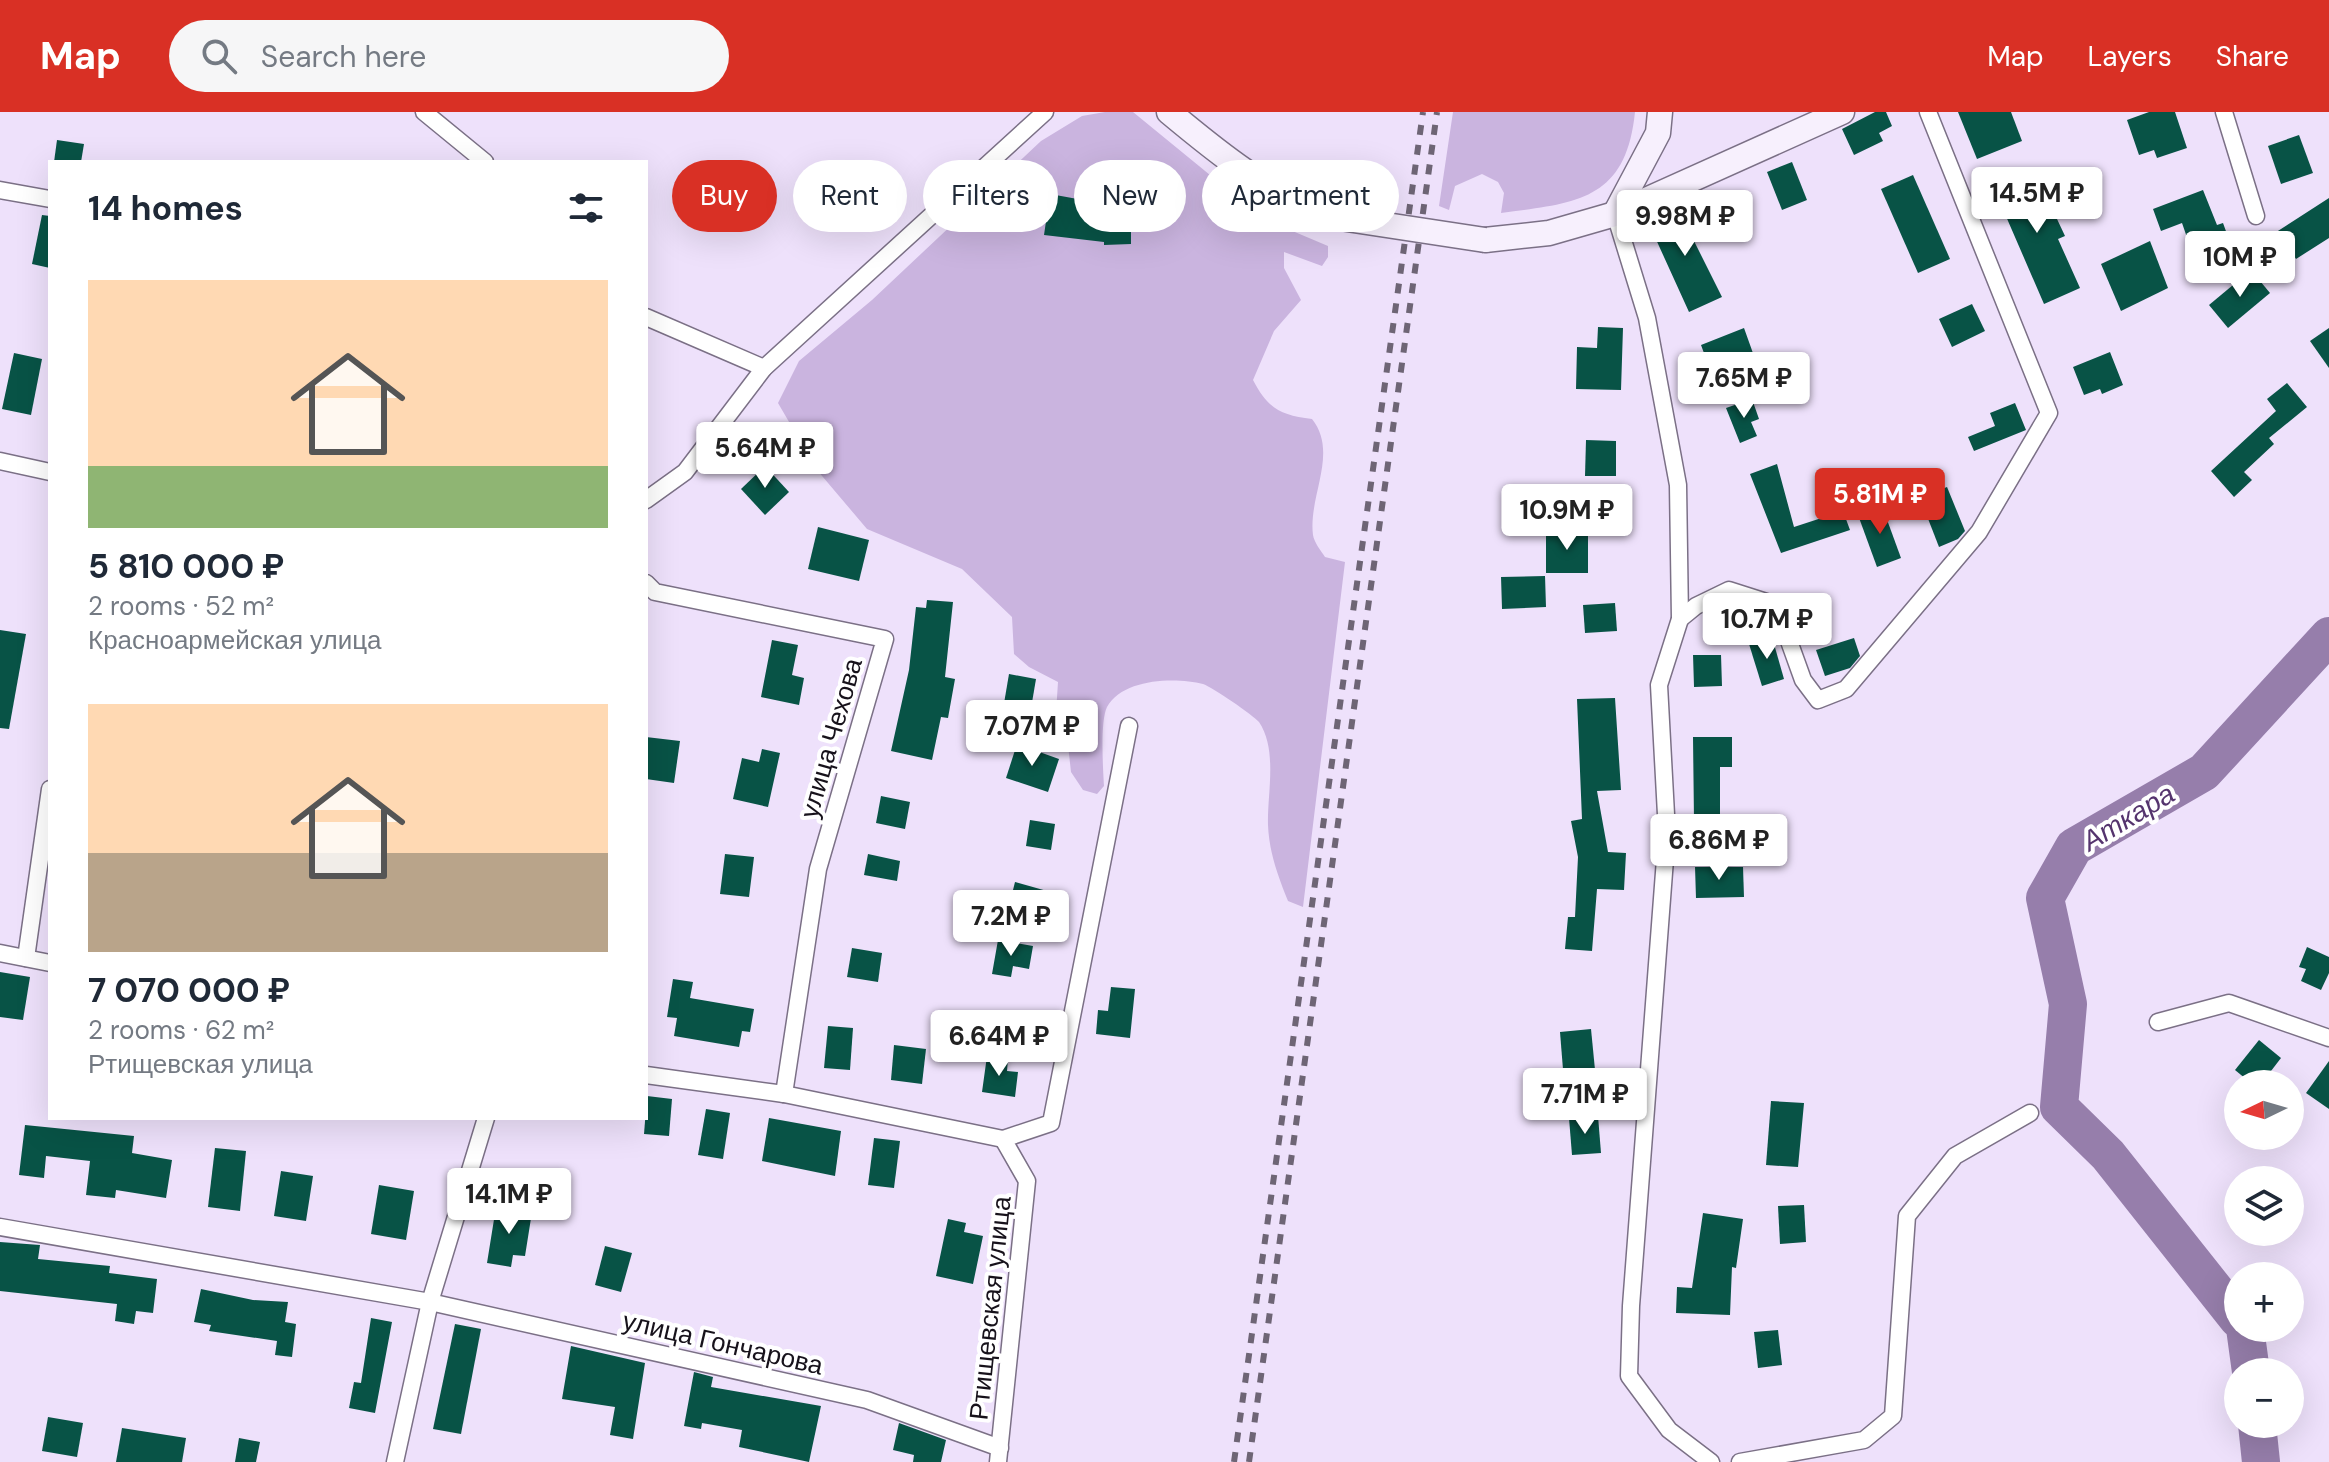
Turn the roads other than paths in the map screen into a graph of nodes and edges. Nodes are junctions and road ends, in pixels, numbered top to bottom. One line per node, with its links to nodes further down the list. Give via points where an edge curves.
1 (424, 112): 8 (street)
2 (1045, 112): 14 (street)
3 (1169, 112): 11 (street, bridge, via 1233,166 1327,216 1485,240 1549,233)
4 (1660, 112): 11 (street, via 1658,133)
5 (1842, 112): 11 (street)
6 (1928, 112): 19 (street, via 2049,413 1979,532 1846,689 1818,700 1803,680 1776,605 1729,590)
7 (2224, 112): 12 (street)
8 (483, 160)
9 (0, 190): 10 (street)
10 (48, 199)
11 (1615, 214): 19 (street, via 1647,318 1678,485)
12 (2256, 216)
13 (648, 318): 14 (street)
14 (764, 368): 17 (street, via 685,472)
15 (0, 461): 16 (street)
16 (48, 472)
17 (648, 499)
18 (648, 585): 28 (street, улица Чехова, via 655,592 885,639 818,869)
19 (1680, 619): 36 (street, via 1659,685 1667,833 1629,1376 1669,1430)
20 (1129, 726): 31 (street, via 1051,1123)
21 (48, 803): 23 (street)
22 (0, 953): 23 (street)
23 (26, 958): 24 (street)
24 (48, 963)
25 (2158, 1022): 26 (street, via 2229,1003)
26 (2329, 1038)
27 (648, 1075): 28 (street)
28 (784, 1094): 31 (street)
29 (2030, 1113): 37 (street, via 1955,1156 1907,1216 1893,1416 1864,1440)
30 (485, 1120): 33 (street)
31 (1003, 1139): 34 (street, Ртищевская улица, via 1027,1181)
32 (0, 1227): 33 (street, улица Гончарова)
33 (430, 1302): 34 (street, улица Гончарова, via 867,1400); 35 (street)
34 (999, 1455)
35 (395, 1462)
36 (1711, 1462)
37 (1740, 1462)

